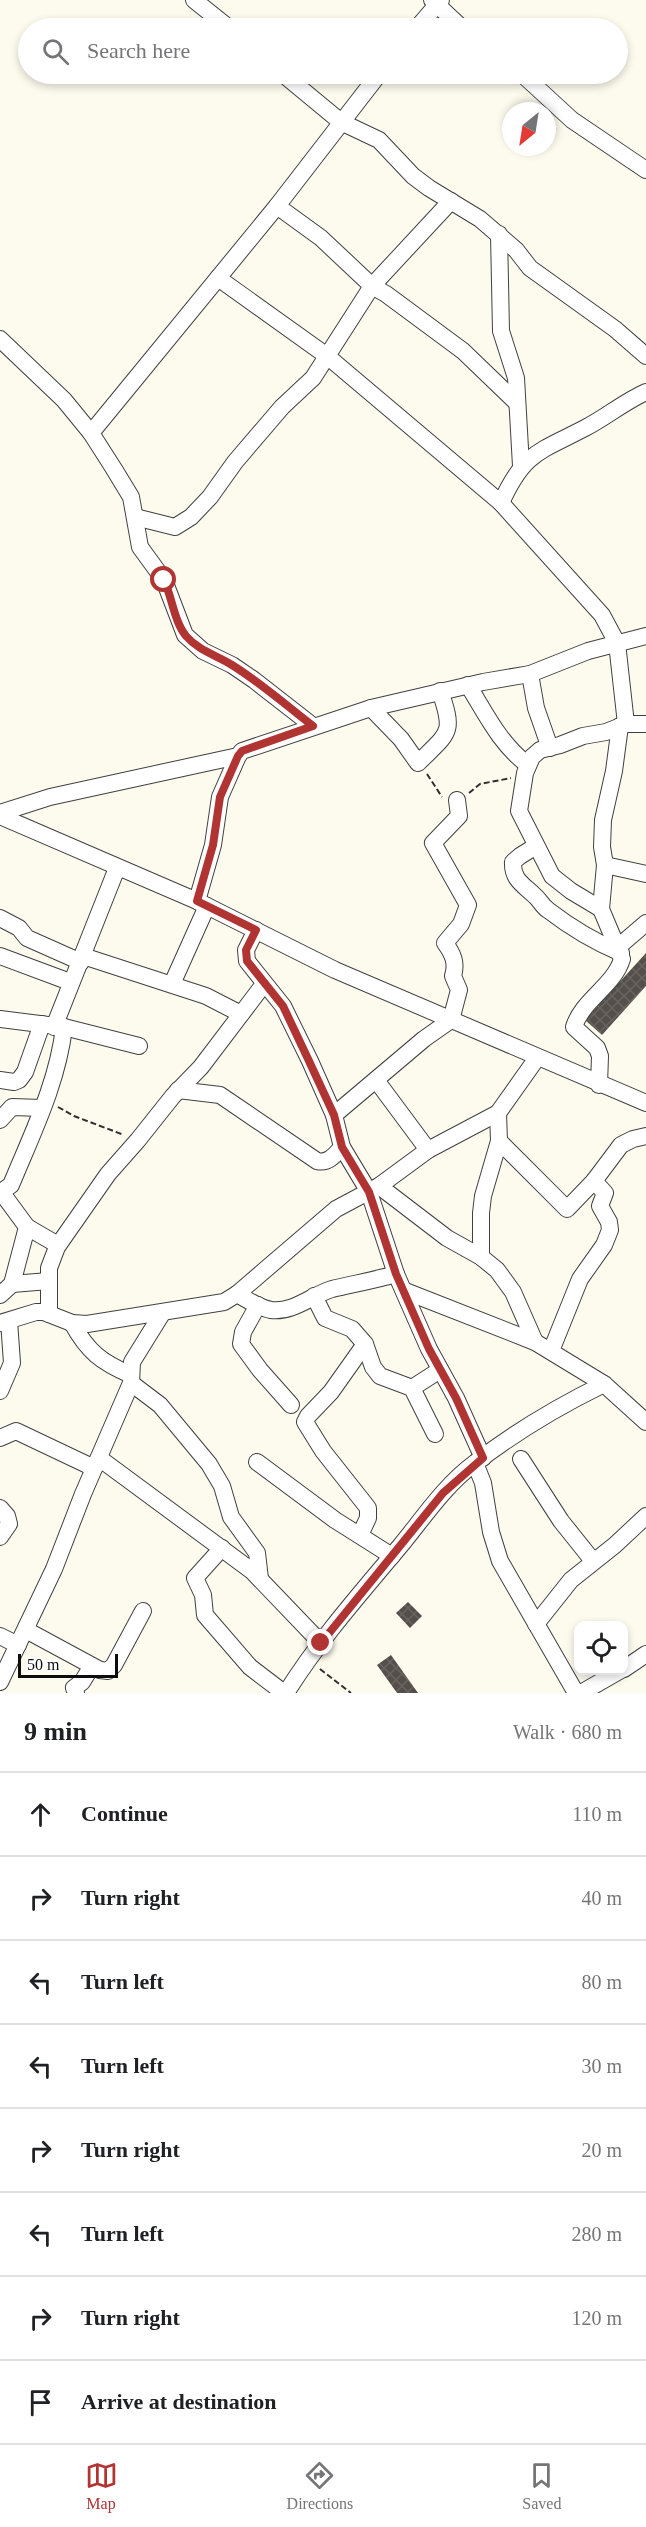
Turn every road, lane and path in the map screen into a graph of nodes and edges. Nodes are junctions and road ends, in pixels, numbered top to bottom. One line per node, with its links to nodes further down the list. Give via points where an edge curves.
1 (194, 0): 3 (street)
2 (437, 2): 4 (street); 5 (street)
3 (216, 18)
4 (425, 18)
5 (452, 18)
6 (295, 84): 9 (street)
7 (371, 84): 9 (street)
8 (533, 84): 10 (street, via 572,120)
9 (341, 122): 11 (street, via 379,140 413,176); 12 (street)
10 (646, 170)
11 (451, 201): 13 (street); 15 (street)
12 (277, 206): 14 (street); 15 (street, via 321,238)
13 (499, 234): 18 (street, via 530,268); 20 (street, via 501,332 516,378)
14 (218, 278): 17 (street); 21 (street)
15 (372, 286): 17 (street); 20 (street, via 463,351)
16 (0, 339): 21 (street, via 50,385)
17 (327, 356): 23 (street); 24 (street, via 313,378 282,407 191,517 175,527)
18 (646, 356)
19 (646, 392): 22 (street, via 549,445)
20 (517, 403): 22 (street)
21 (91, 433): 24 (street, via 130,497)
22 (521, 466): 23 (street)
23 (501, 503): 26 (street, via 602,615)
24 (135, 517): 33 (street, via 137,541 164,580 185,634 203,651 232,665)
25 (646, 636): 26 (street)
26 (617, 643): 27 (street); 32 (street)
27 (530, 674): 28 (street); 34 (street, via 536,708)
28 (468, 685): 29 (street); 37 (street, via 504,743)
29 (441, 691): 30 (street); 36 (street, via 449,716 448,729)
30 (371, 708): 33 (street); 36 (street)
31 (646, 724): 32 (street)
32 (623, 725): 34 (street); 41 (street, via 603,820)
33 (313, 726): 35 (street, via 242,751)
34 (550, 748): 37 (street, via 536,752)
35 (238, 756): 39 (street, via 50,796); 44 (street, via 220,797)
36 (418, 763): 38 (path, via 442,798)
37 (526, 769): 38 (path, via 480,784); 40 (street, via 519,811)
38 (457, 800): 57 (street, via 459,816 433,843 468,905 461,924 445,943 453,953 453,976 459,990)
39 (0, 815): 42 (street)
40 (536, 846): 45 (street, via 555,879); 49 (street, via 513,862 519,882 574,929)
41 (605, 865): 43 (street); 45 (street)
42 (117, 868): 44 (street); 51 (street)
43 (646, 874)
44 (202, 904): 48 (street); 53 (street)
45 (601, 909): 49 (street)
46 (0, 918): 51 (street, via 19,928 27,938)
47 (646, 923): 49 (street)
48 (256, 930): 54 (street, via 246,950 247,961); 57 (street, via 335,970)
49 (619, 950): 63 (street, via 621,962 615,974 574,1024 575,1030 597,1048)
50 (0, 956): 52 (street)
51 (82, 959): 52 (street); 53 (street)
52 (70, 982): 58 (street)
53 (172, 984): 55 (street)
54 (264, 984): 55 (street); 68 (street, via 283,1006)
55 (240, 1014): 64 (street, via 201,1067)
56 (4, 1018): 58 (street)
57 (451, 1020): 60 (street); 62 (street)
58 (53, 1026): 59 (street); 61 (street, via 22,1076 14,1082); 66 (street, via 57,1064)
59 (140, 1046)
60 (537, 1058): 63 (street); 67 (street)
61 (0, 1080)
62 (376, 1080): 68 (street); 74 (street)
63 (599, 1085): 65 (street)
64 (178, 1090): 71 (street); 73 (street, via 220,1095 317,1161 331,1159)
65 (646, 1103)
66 (44, 1104): 69 (street, via 12,1107); 71 (path); 77 (street, via 12,1185)
67 (498, 1113): 72 (street); 74 (street)
68 (334, 1115): 73 (street)
69 (0, 1120)
70 (646, 1136): 75 (street, via 621,1145)
71 (138, 1140): 79 (street, via 108,1174)
72 (499, 1141): 75 (street, via 567,1209); 80 (street, via 483,1196)
73 (342, 1147): 76 (street)
74 (428, 1150): 76 (street)
75 (594, 1181): 94 (street, via 605,1192 600,1206 610,1230 580,1279)
76 (374, 1189): 80 (street, via 447,1239); 81 (street); 85 (street, via 336,1209)
77 (1, 1193): 78 (street)
78 (27, 1227): 79 (street); 83 (street)
79 (58, 1245): 82 (street)
80 (481, 1257): 92 (street, via 513,1292)
81 (396, 1274): 84 (street); 86 (street)
82 (49, 1281): 83 (street); 89 (street)
83 (6, 1290)
84 (405, 1292): 92 (street); 95 (street)
85 (237, 1294): 87 (street); 88 (street, via 224,1302)
86 (314, 1296): 87 (street, via 281,1309); 93 (street, via 326,1318 347,1325)
87 (258, 1305): 100 (street, via 243,1332 242,1344)
88 (163, 1312): 91 (street); 96 (street, via 133,1358)
89 (49, 1314): 90 (street, via 36,1312); 91 (street)
90 (4, 1322): 99 (street, via 12,1363)
91 (72, 1323): 96 (street, via 87,1348)
92 (535, 1342): 94 (street)
93 (365, 1344): 98 (street, via 376,1373); 110 (street, via 305,1422 368,1508)
94 (551, 1351): 97 (street)
95 (440, 1370): 98 (street); 105 (street, via 456,1398)
96 (131, 1379): 107 (street); 115 (street, via 160,1405 209,1464 222,1486 232,1519 257,1553)
97 (604, 1384): 101 (street); 105 (street)
98 (412, 1388): 102 (street)
99 (0, 1391)
100 (291, 1405)
101 (646, 1422)
102 (435, 1434)
103 (0, 1438): 107 (street, via 16,1431)
104 (521, 1459): 114 (street, via 561,1521)
105 (479, 1460): 113 (street, via 443,1493); 117 (street, via 500,1562)
106 (257, 1462): 110 (street)
107 (96, 1463): 112 (street); 119 (street)
108 (0, 1508): 111 (street, via 9,1524)
109 (646, 1516): 114 (street)
110 (360, 1536): 113 (street)
111 (0, 1537)
112 (222, 1548): 115 (street); 128 (street, via 195,1578 205,1615 250,1667)
113 (392, 1556): 120 (street)
114 (593, 1561): 117 (street, via 571,1580)
115 (260, 1579): 120 (street)
116 (143, 1611): 123 (street, via 111,1670)
117 (536, 1624): 130 (street)
118 (0, 1636): 119 (street)
119 (22, 1638): 123 (street); 126 (street)
120 (321, 1643): 122 (street)
121 (646, 1654): 124 (street)
122 (307, 1662): 128 (street); 129 (path)
123 (92, 1666): 127 (street, via 74,1688)
124 (628, 1666)
125 (613, 1675): 131 (street)
126 (0, 1682)
127 (76, 1693)
128 (285, 1693)
129 (351, 1693)
130 (576, 1693)
131 (581, 1693)

